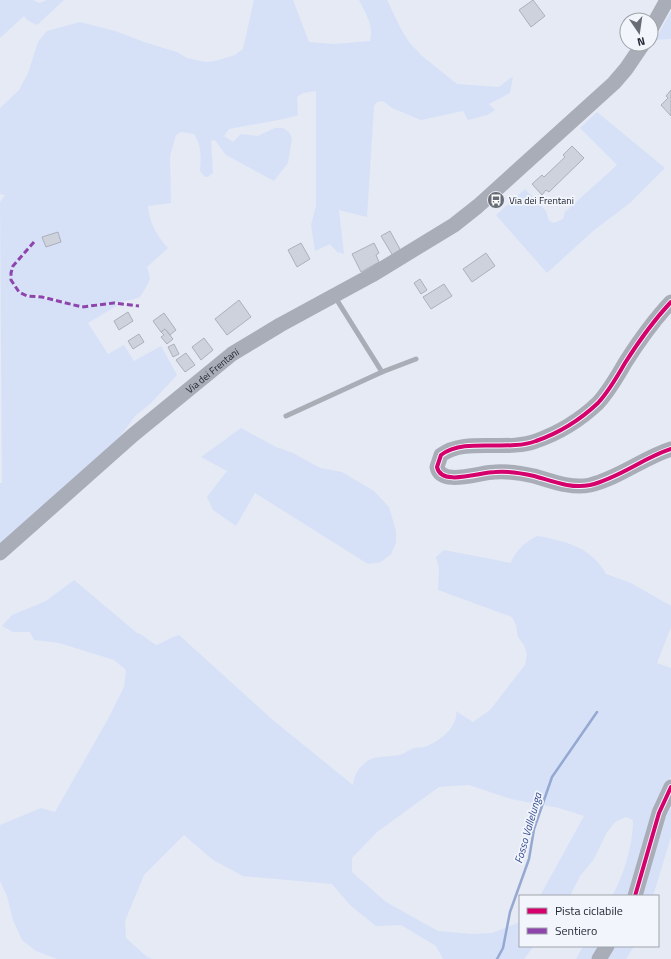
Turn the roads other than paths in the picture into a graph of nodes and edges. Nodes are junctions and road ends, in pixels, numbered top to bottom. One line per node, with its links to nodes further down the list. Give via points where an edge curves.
1 (667, 0): 2 (main road)
2 (659, 14)
3 (638, 52): 4 (main road, Via dei Frentani, via 614,83 478,206 454,225)
4 (335, 296): 7 (lane); 10 (main road, Via dei Frentani, via 256,339 227,358 133,435)
5 (671, 302): 9 (main road, via 642,337 605,395 583,416 558,431 527,444 452,449 440,455 437,467 441,475 450,478 480,472 507,472 581,486 605,480 650,456)
6 (416, 359): 7 (lane)
7 (382, 372): 8 (lane)
8 (286, 416)
9 (671, 449)
10 (0, 553)
11 (671, 787): 12 (main road, via 659,813)
12 (635, 895)
13 (605, 947): 14 (main road)
14 (599, 959)

